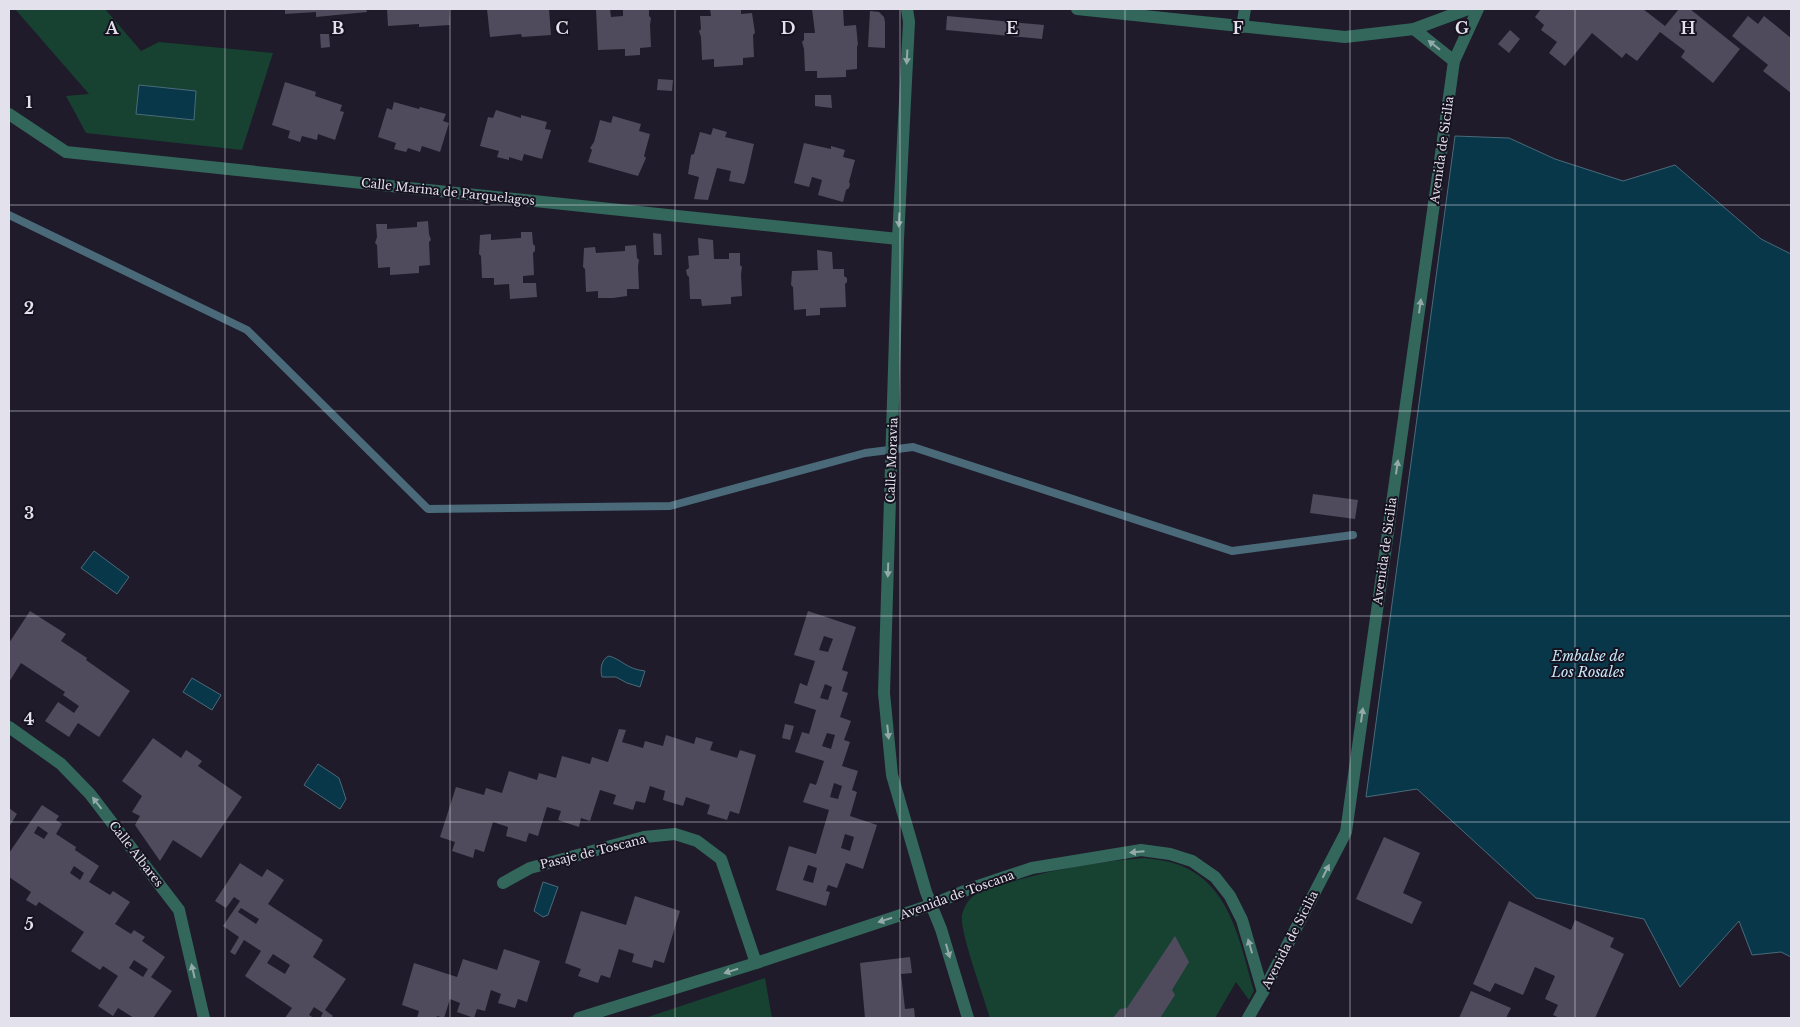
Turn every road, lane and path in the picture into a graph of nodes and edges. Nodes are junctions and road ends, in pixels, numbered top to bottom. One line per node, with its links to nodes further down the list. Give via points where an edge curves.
1 (907, 9): 10 (street, Calle Moravia, one-way to 10, via 909,22)
2 (1077, 9): 6 (street)
3 (1245, 9): 6 (street)
4 (1468, 9): 7 (street)
5 (1478, 9): 8 (street, Avenida de Sicilia)
6 (1242, 28): 7 (street, via 1345,37)
7 (1414, 30): 8 (street, one-way to 7)
8 (1454, 61): 15 (street, Avenida de Sicilia, one-way to 8, via 1346,832)
9 (9, 114): 10 (street, Calle Marina de Parquelagos, via 66,152)
10 (898, 239): 13 (street, Calle Moravia, one-way to 13, via 884,693 892,775)
11 (9, 727): 16 (street, Calle Albares, one-way to 11, via 179,910 90,794 61,764)
12 (503, 883): 14 (street, Pasaje de Toscana, via 530,868 644,837 675,834 698,841 721,859)
13 (932, 905): 14 (street, Avenida de Toscana, one-way to 14); 15 (street, Avenida de Toscana, one-way to 13, via 1242,920 1230,896 1215,877 1192,861 1170,854 1141,850 1032,868); 18 (street, Calle Moravia, one-way to 18)
14 (756, 963): 17 (street, Avenida de Toscana, one-way to 17)
15 (1263, 992): 19 (street, Avenida de Sicilia)
16 (204, 1018)
17 (579, 1018)
18 (968, 1018)
19 (1248, 1018)

